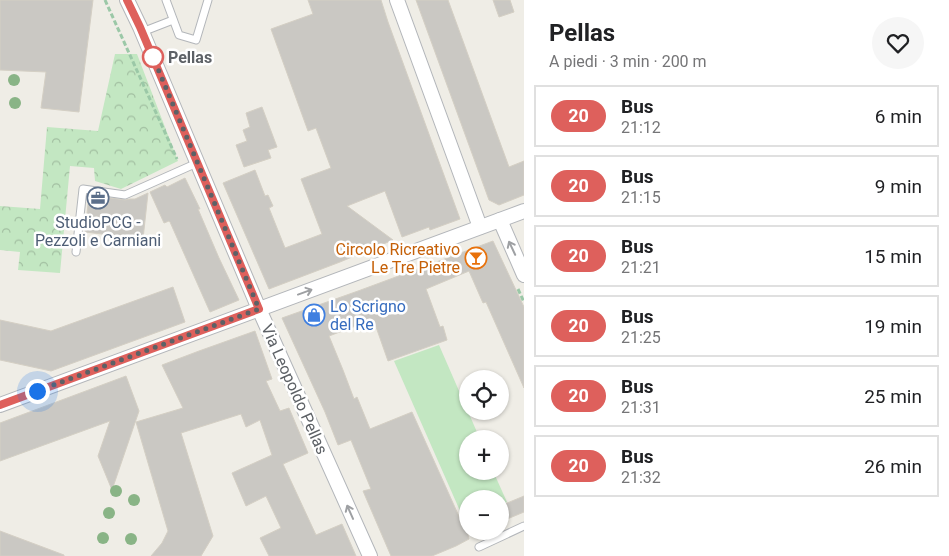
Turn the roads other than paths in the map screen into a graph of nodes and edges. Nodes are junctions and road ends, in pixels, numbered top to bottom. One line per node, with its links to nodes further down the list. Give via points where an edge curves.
1 (127, 0): 6 (street, Via Leopoldo Pellas)
2 (166, 0): 5 (lane)
3 (208, 0): 5 (lane, via 196,40 180,35)
4 (397, 0): 10 (street)
5 (174, 20): 6 (lane)
6 (142, 32): 7 (street, Via Leopoldo Pellas)
7 (197, 163): 11 (lane, via 125,195 83,189); 13 (street, Via Leopoldo Pellas)
8 (524, 211): 9 (street)
9 (500, 220): 10 (street); 12 (street, one-way to 9)
10 (480, 227): 13 (street, one-way to 10)
11 (76, 252)
12 (520, 280)
13 (259, 309): 14 (street); 17 (street, Via Leopoldo Pellas, one-way to 13)
14 (0, 405)
15 (524, 526): 16 (lane)
16 (479, 547)
17 (370, 556)

